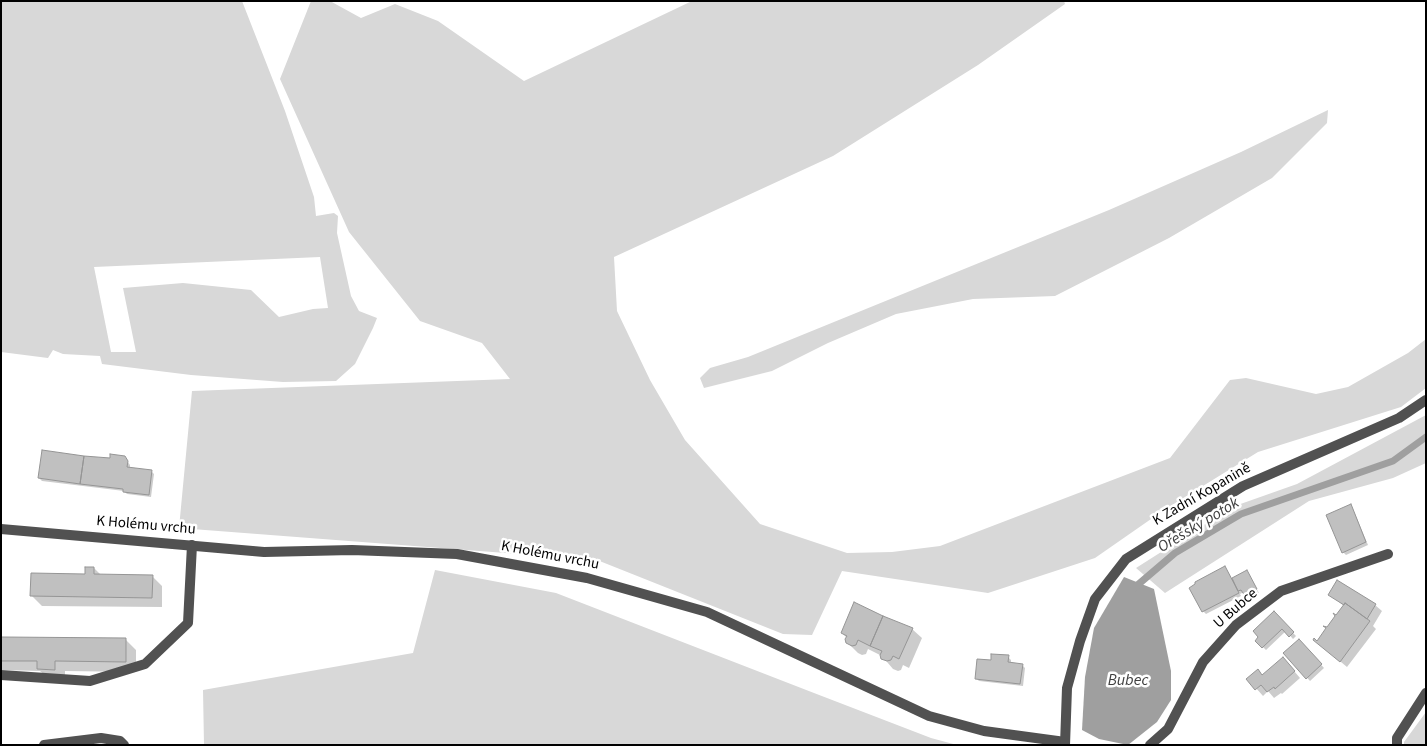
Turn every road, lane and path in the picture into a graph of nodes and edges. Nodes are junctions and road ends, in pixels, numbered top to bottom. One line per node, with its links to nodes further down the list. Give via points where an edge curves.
1 (1426, 400): 7 (street, K Zadní Kopanině, via 1399,418 1243,486 1126,559 1095,599 1080,641 1067,688)
2 (1, 529): 3 (street, K Holému vrchu)
3 (192, 545): 5 (street, via 188,623 146,664 90,681); 7 (street, K Holému vrchu, via 264,552 352,550 457,554 587,578 707,612 929,716 984,731)
4 (1388, 554): 10 (street, U Bubce, via 1281,592 1236,625 1204,662 1168,729)
5 (1, 675)
6 (1426, 693): 11 (street, via 1397,738)
7 (1065, 744)
8 (44, 745): 9 (street, via 101,738 120,741)
9 (124, 745)
10 (1150, 745)
11 (1397, 745)

